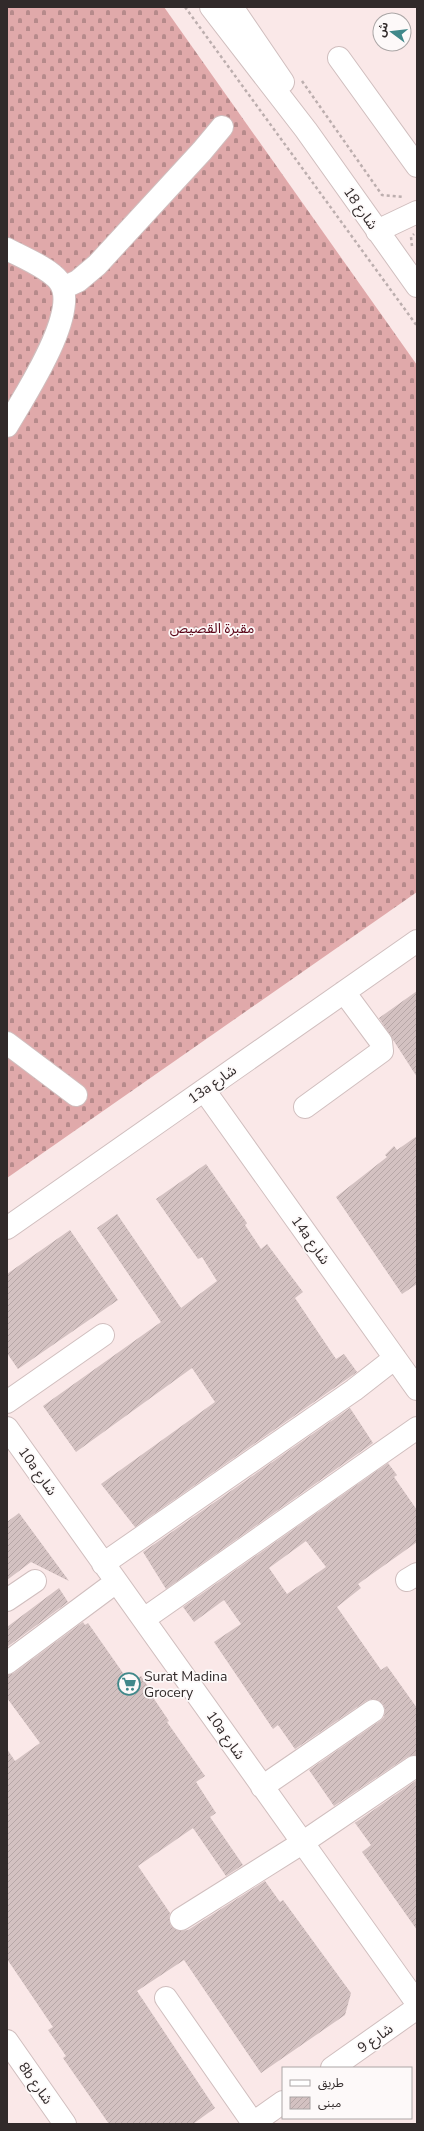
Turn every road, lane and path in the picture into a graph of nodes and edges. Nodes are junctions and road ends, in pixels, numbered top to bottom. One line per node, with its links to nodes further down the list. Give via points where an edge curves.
1 (185, 7): 17 (path)
2 (211, 7): 7 (street, شارع 18)
3 (234, 8): 7 (street, شارع 18, via 283,82)
4 (339, 58): 8 (street)
5 (300, 78): 9 (path, via 382,195)
6 (222, 126): 16 (street, via 97,265 78,281)
7 (306, 130): 12 (street, شارع 18)
8 (417, 166)
9 (413, 205): 12 (street)
10 (417, 218): 12 (street)
11 (417, 231): 14 (path, via 411,237)
12 (382, 237): 15 (street, شارع 18)
13 (7, 249): 16 (street, via 53,275)
14 (414, 249)
15 (417, 286)
16 (63, 288): 18 (street, via 65,303 59,329)
17 (417, 326)
18 (7, 426)
19 (417, 940): 20 (street, 13a شارع)
20 (344, 992): 22 (street, 13a شارع); 24 (street, via 381,1042 382,1051)
21 (7, 1043): 23 (street)
22 (204, 1090): 25 (street, 13a شارع); 27 (street, 14a شارع)
23 (76, 1094)
24 (305, 1107)
25 (7, 1228)
26 (103, 1335): 29 (street)
27 (395, 1358): 28 (street, 14a شارع); 32 (street, via 354,1390)
28 (417, 1389)
29 (7, 1402)
30 (417, 1428): 36 (street)
31 (8, 1432): 32 (street, 10a شارع)
32 (103, 1564): 34 (street, 10a شارع)
33 (35, 1581): 35 (street)
34 (116, 1582): 36 (street, 10a شارع); 37 (street)
35 (7, 1600)
36 (144, 1619): 40 (street, 10a شارع)
37 (7, 1663)
38 (373, 1711): 40 (street)
39 (414, 1767): 41 (street)
40 (262, 1787): 41 (street, 10a شارع)
41 (302, 1843): 42 (street); 44 (street, 10a شارع)
42 (181, 1919)
43 (166, 1998): 50 (street)
44 (417, 2003)
45 (417, 2008): 47 (street, شارع 9)
46 (7, 2041): 49 (street, 8b شارع)
47 (333, 2067)
48 (282, 2103): 50 (street)
49 (64, 2124)
50 (253, 2124)

